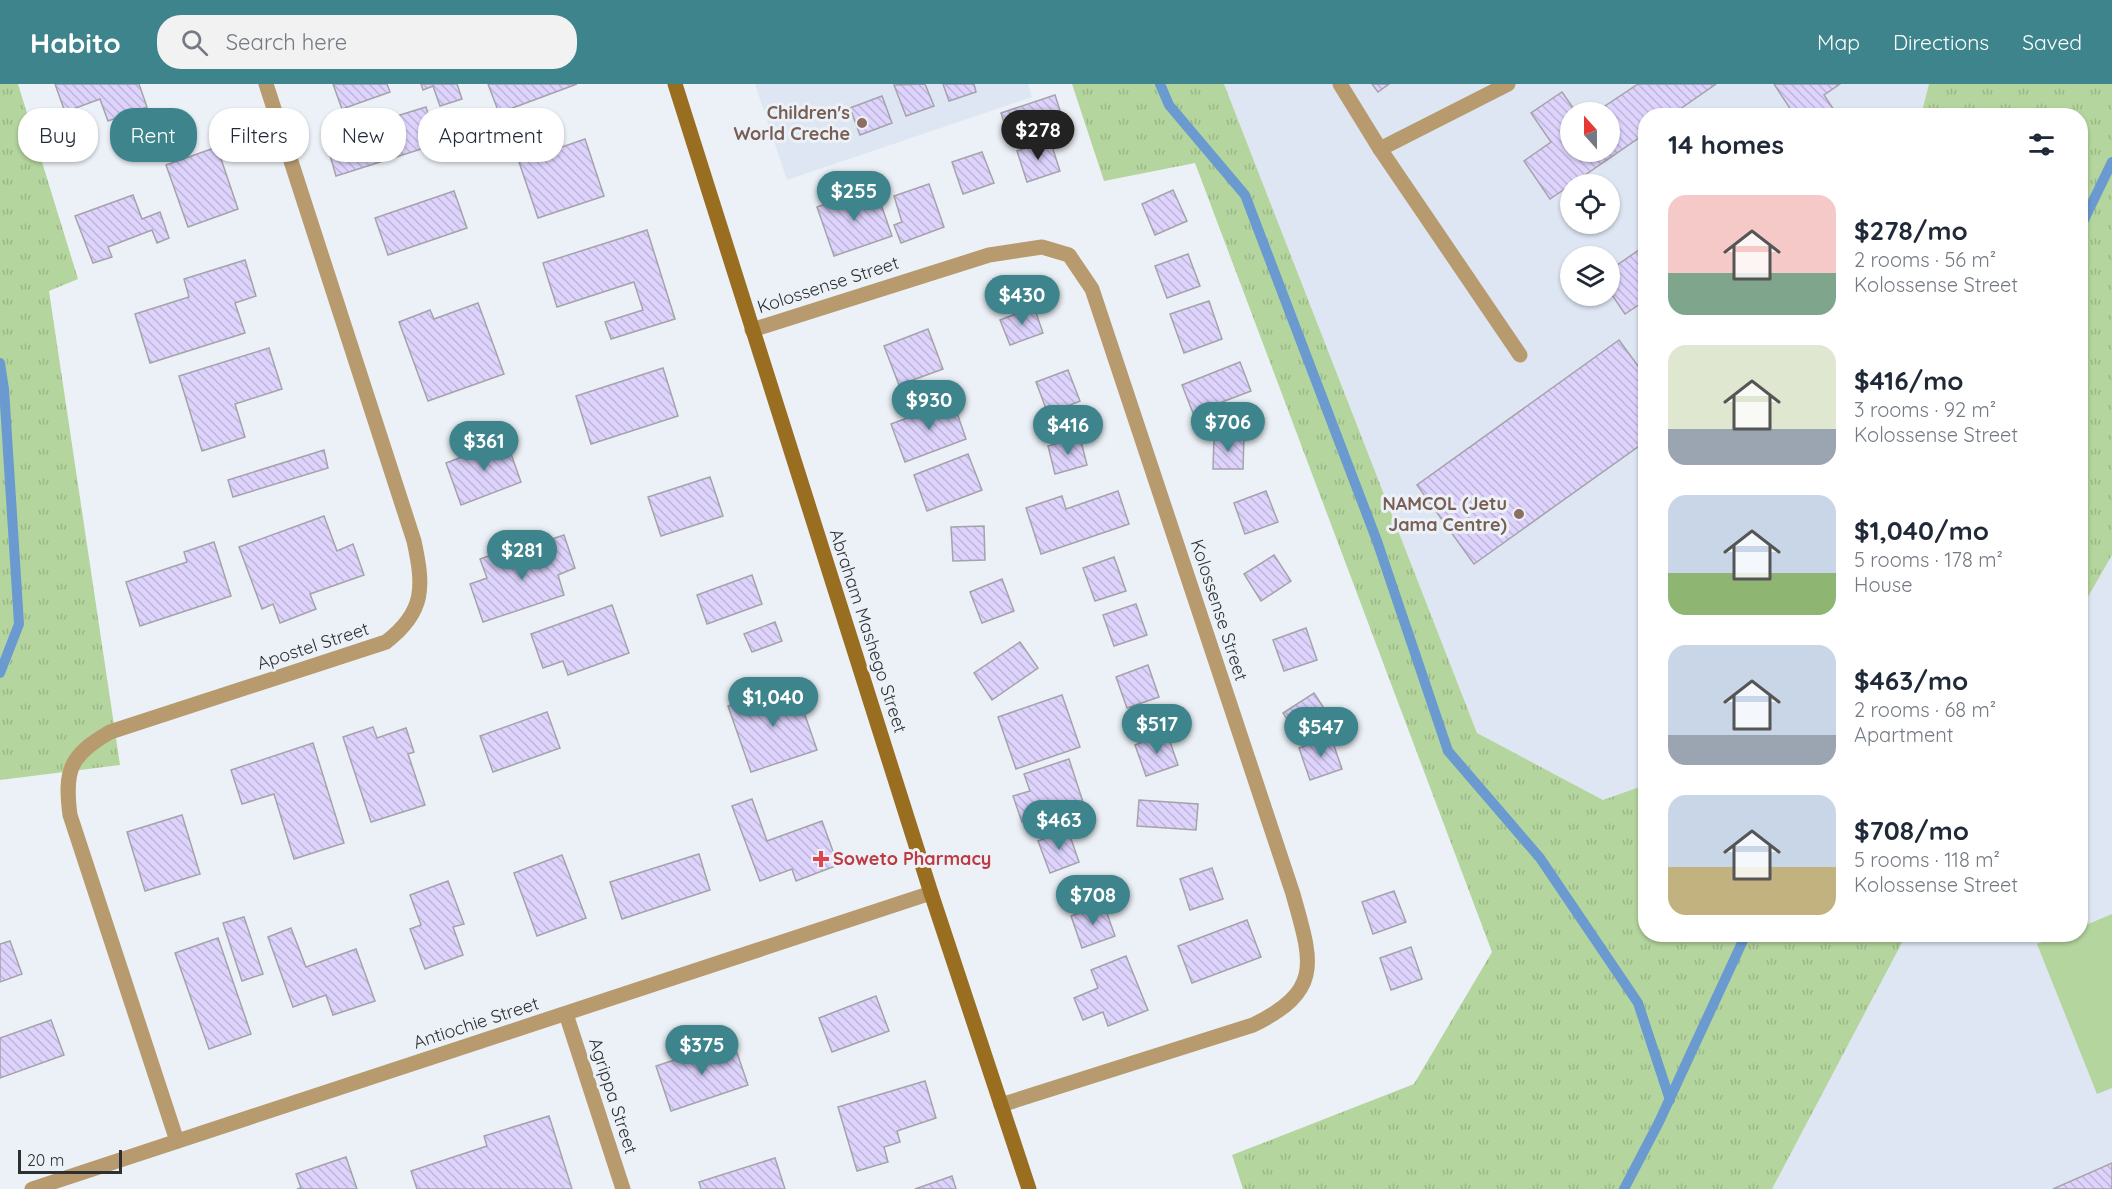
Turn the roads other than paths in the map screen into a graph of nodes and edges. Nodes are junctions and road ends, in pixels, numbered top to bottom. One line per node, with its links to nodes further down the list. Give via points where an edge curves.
1 (266, 84): 11 (street, Apostel Street, via 414,542 419,602 401,630 386,642 110,732 92,742 72,764 66,786 70,815)
2 (675, 84): 6 (main road, Abraham Mashego Street)
3 (1340, 84): 5 (street)
4 (1508, 84): 5 (street)
5 (1380, 149): 7 (street)
6 (752, 330): 8 (main road, Abraham Mashego Street); 10 (street, Kolossense Street, via 989,255 1042,247 1070,255 1092,289 1293,894 1309,970 1298,993 1276,1014 1253,1025)
7 (1520, 355)
8 (931, 893): 9 (street, Antiochie Street); 10 (main road, Abraham Mashego Street)
9 (566, 1014): 11 (street, Antiochie Street); 13 (street, Agrippa Street)
10 (1001, 1105): 14 (main road, Abraham Mashego Street)
11 (177, 1141): 12 (street, Antiochie Street)
12 (32, 1189)
13 (623, 1189)
14 (1029, 1189)

